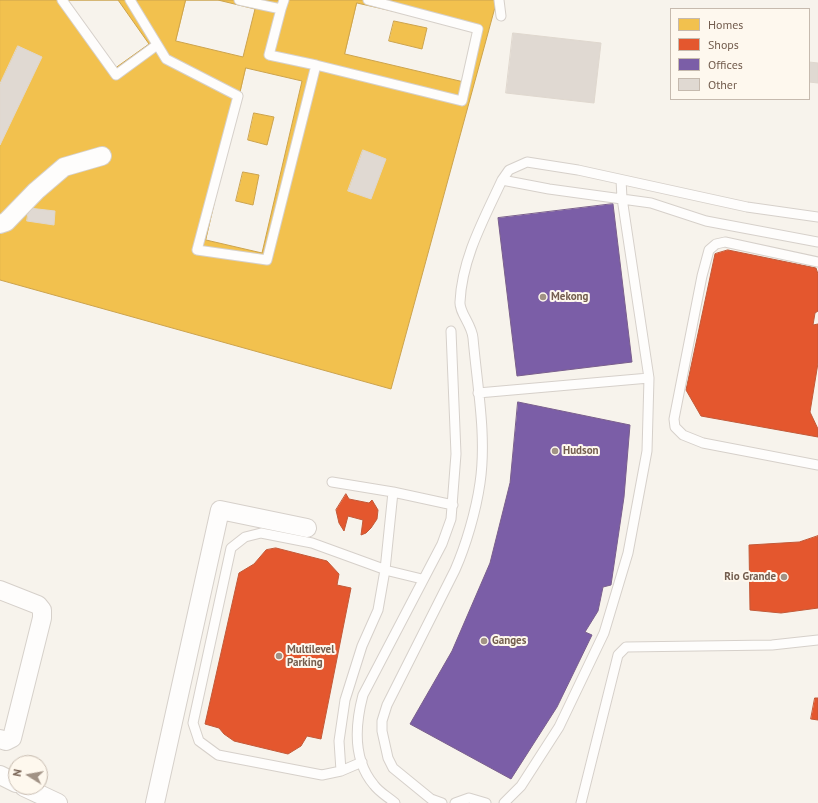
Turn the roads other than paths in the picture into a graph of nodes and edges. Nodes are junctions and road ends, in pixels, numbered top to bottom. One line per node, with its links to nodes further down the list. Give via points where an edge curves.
1 (62, 0): 9 (lane, via 116,75)
2 (130, 0): 9 (lane)
3 (239, 0): 7 (lane)
4 (284, 0): 7 (lane)
5 (368, 0): 10 (lane, via 478,29 462,101)
6 (499, 0): 8 (lane)
7 (281, 9): 10 (lane, via 269,55)
8 (500, 16)
9 (157, 45): 10 (lane, via 166,59 238,96 197,250 266,260)
10 (316, 65)
11 (102, 156): 16 (street, via 64,167 6,222)
12 (502, 180): 13 (lane, via 509,170 526,162); 14 (lane); 21 (lane, via 474,241 462,277 460,304 473,330)
13 (621, 180): 14 (lane); 15 (lane, via 747,207)
14 (622, 198): 17 (lane, via 651,203 706,221); 20 (lane)
15 (818, 217)
16 (0, 224)
17 (818, 242)
18 (818, 262): 22 (lane, via 725,242 716,244 709,250 674,419 675,427 682,435 702,443)
19 (451, 331): 25 (lane, via 456,454)
20 (649, 378): 21 (lane); 41 (lane, via 647,450 628,553 604,633 559,727 521,786)
21 (478, 393): 38 (lane, via 482,437 480,483 464,548 387,705 382,721 384,746 393,768 431,798)
22 (818, 465)
23 (332, 482): 24 (lane)
24 (393, 492): 25 (lane); 27 (lane)
25 (453, 505): 28 (lane, via 442,544)
26 (307, 528): 36 (street, via 220,510)
27 (385, 570): 28 (lane); 33 (lane, via 378,610 362,646 345,700 339,741); 33 (lane, via 312,543 261,533 245,537 232,548 193,723 199,741 218,755 322,775)
28 (422, 579): 32 (lane, via 363,695 356,732)
29 (0, 590): 31 (street, via 38,605 42,610 12,738 6,741)
30 (818, 640): 42 (lane, via 772,645 626,647 618,655)
31 (0, 739)
32 (362, 762): 33 (lane); 37 (lane, via 374,785)
33 (341, 771)
34 (41, 795): 35 (street)
35 (58, 803)
36 (155, 803)
37 (395, 803)
38 (442, 803)
39 (455, 803): 40 (lane, via 469,798)
40 (486, 803)
41 (504, 803)
42 (581, 803)

